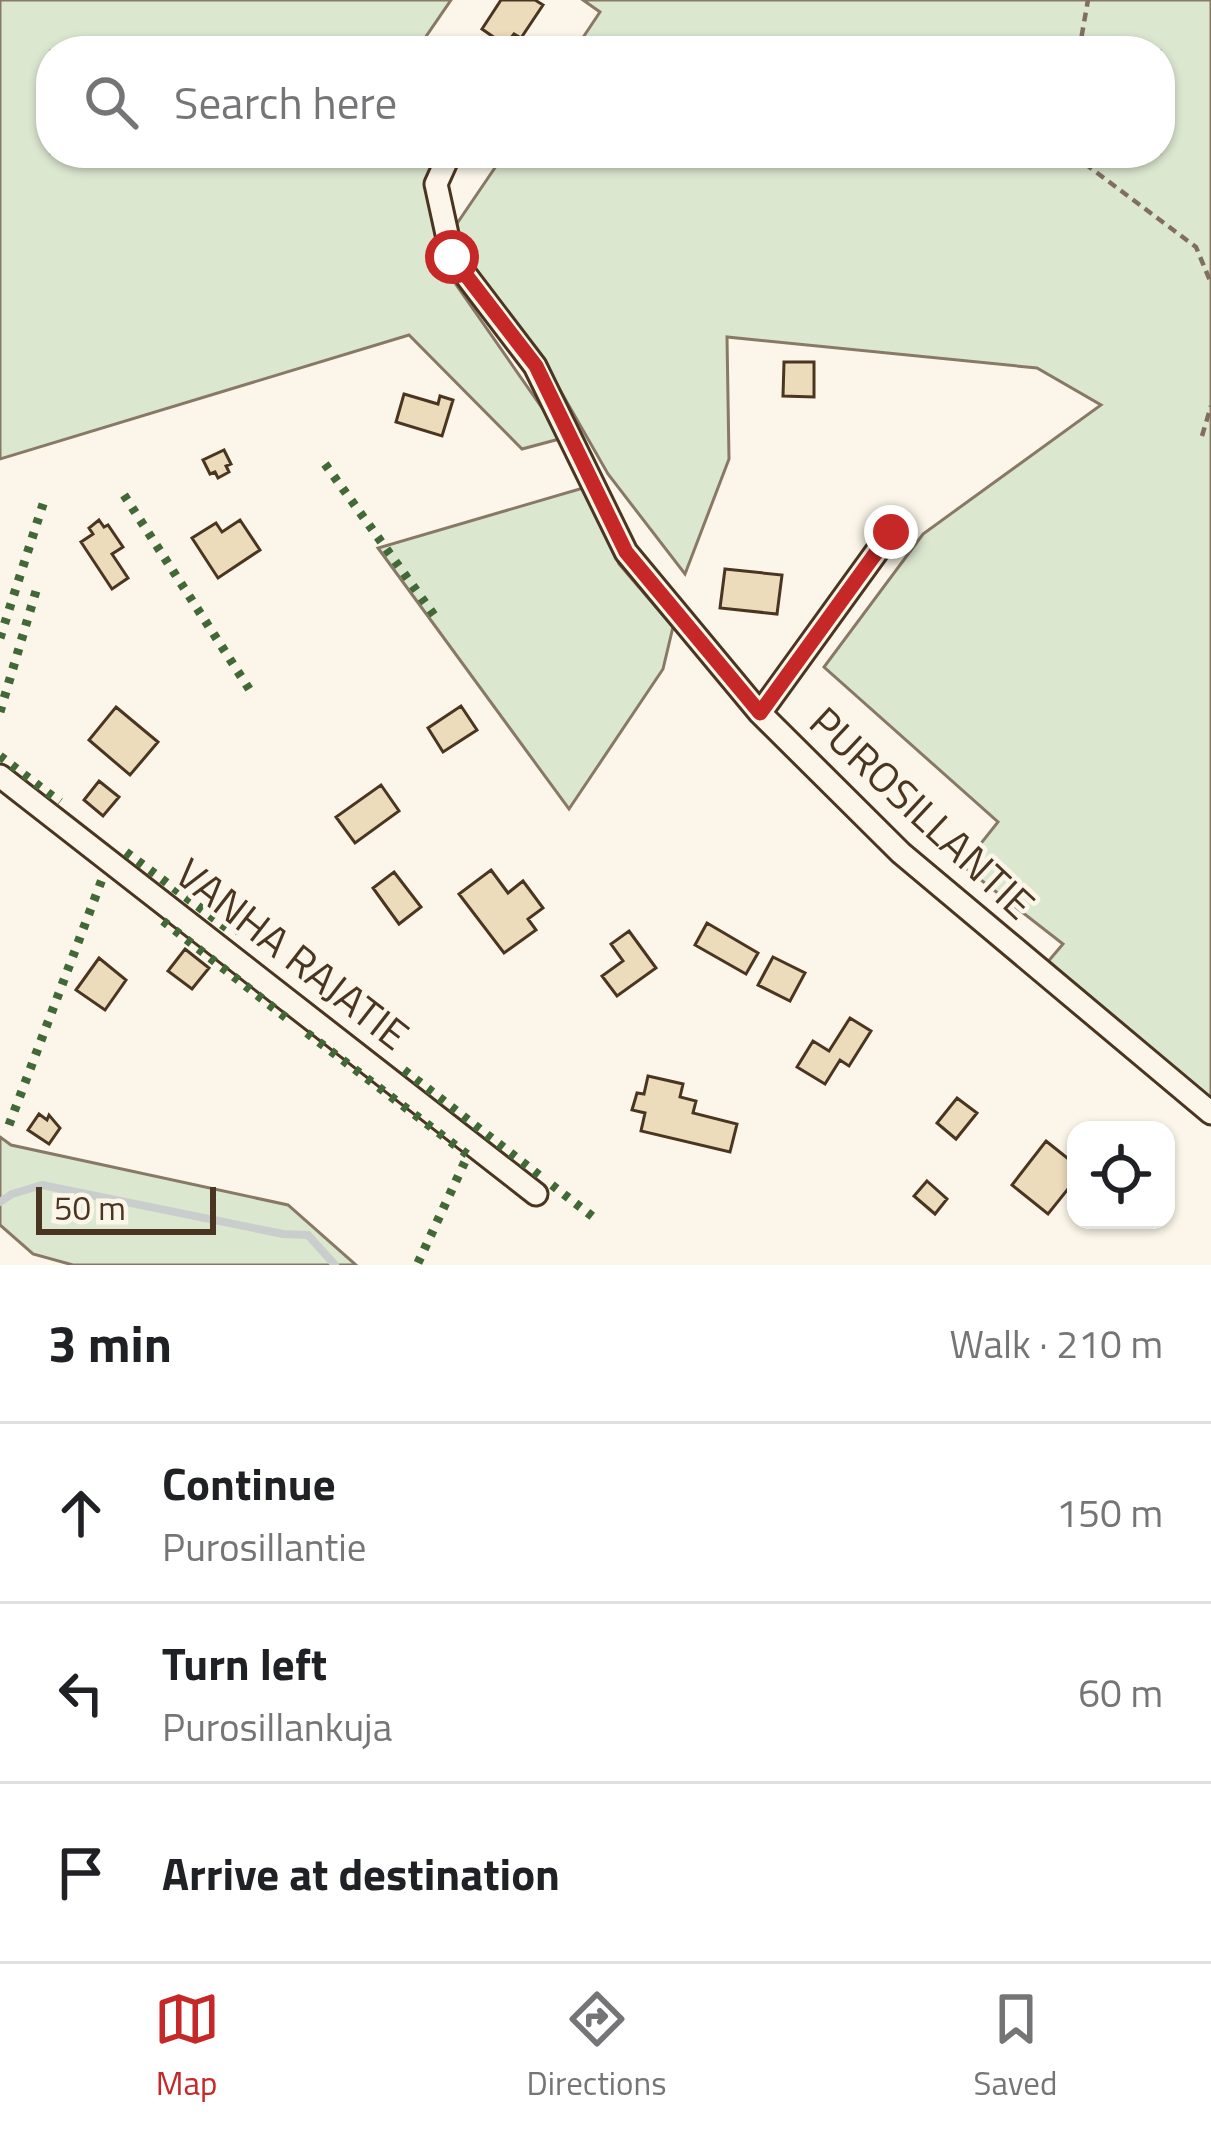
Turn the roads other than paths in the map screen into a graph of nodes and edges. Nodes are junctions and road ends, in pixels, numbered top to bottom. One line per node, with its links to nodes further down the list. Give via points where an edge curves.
1 (443, 168): 3 (street, PUROSILLANTIE, via 436,184 452,257 536,366 626,552)
2 (891, 532): 3 (street)
3 (760, 713): 5 (street, PUROSILLANTIE, via 901,853)
4 (0, 776): 6 (street, VANHA RAJATIE)
5 (1211, 1113)
6 (536, 1194)

